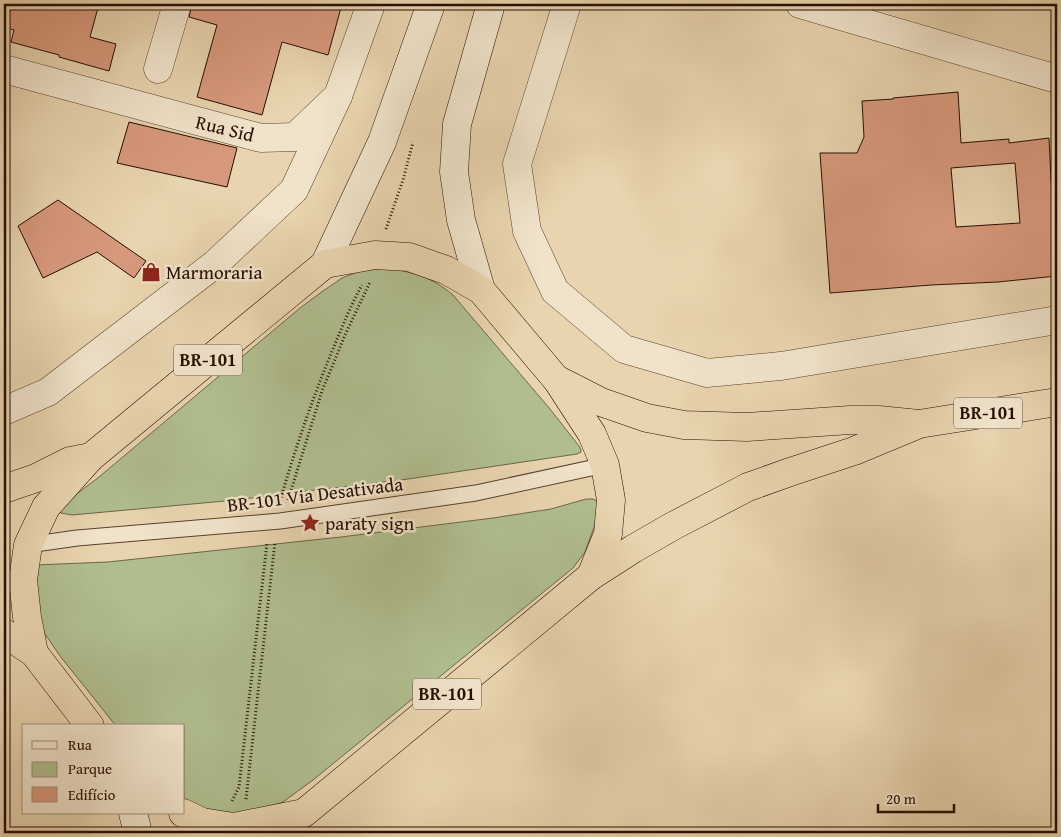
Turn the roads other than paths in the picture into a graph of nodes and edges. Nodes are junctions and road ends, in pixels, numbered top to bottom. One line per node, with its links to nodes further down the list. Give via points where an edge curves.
1 (177, 4): 7 (street)
2 (371, 4): 10 (street, Rua Sid)
3 (431, 4): 11 (street, via 382,142)
4 (490, 4): 12 (street, via 457,124 454,172 461,220)
5 (566, 4): 13 (street, via 517,164 526,222 555,291 624,349 706,373 781,366)
6 (800, 4): 9 (street)
7 (158, 69)
8 (4, 70): 10 (street, Rua Sid, via 261,138 295,137)
9 (1057, 80)
10 (338, 96): 16 (street, via 294,190 215,264 48,392)
11 (325, 264): 12 (highway, BR-101, via 375,255 409,257 446,270); 18 (highway, BR-101)
12 (481, 290): 14 (highway, BR-101)
13 (1057, 320)
14 (556, 379): 17 (highway, BR-101, via 601,402 647,418 684,425 747,427 850,420); 19 (highway, via 592,434)
15 (1057, 402): 17 (highway, BR-101)
16 (4, 411)
17 (919, 424): 22 (highway, BR-101, via 854,451 748,487 673,526)
18 (91, 457): 20 (highway, BR-101, via 70,462); 21 (highway, via 46,508)
19 (605, 466): 21 (lane, BR-101 Via Desativada, via 476,494 280,521); 22 (highway, via 611,500 608,534)
20 (4, 489)
21 (28, 544): 24 (highway, via 23,580)
22 (591, 576): 26 (highway, BR-101)
23 (4, 633): 24 (highway)
24 (34, 653): 25 (highway)
25 (88, 724)
26 (304, 812): 28 (highway, BR-101, via 234,827 202,822); 30 (street)
27 (133, 814): 29 (street)
28 (185, 814)
29 (138, 833)
30 (282, 833)

